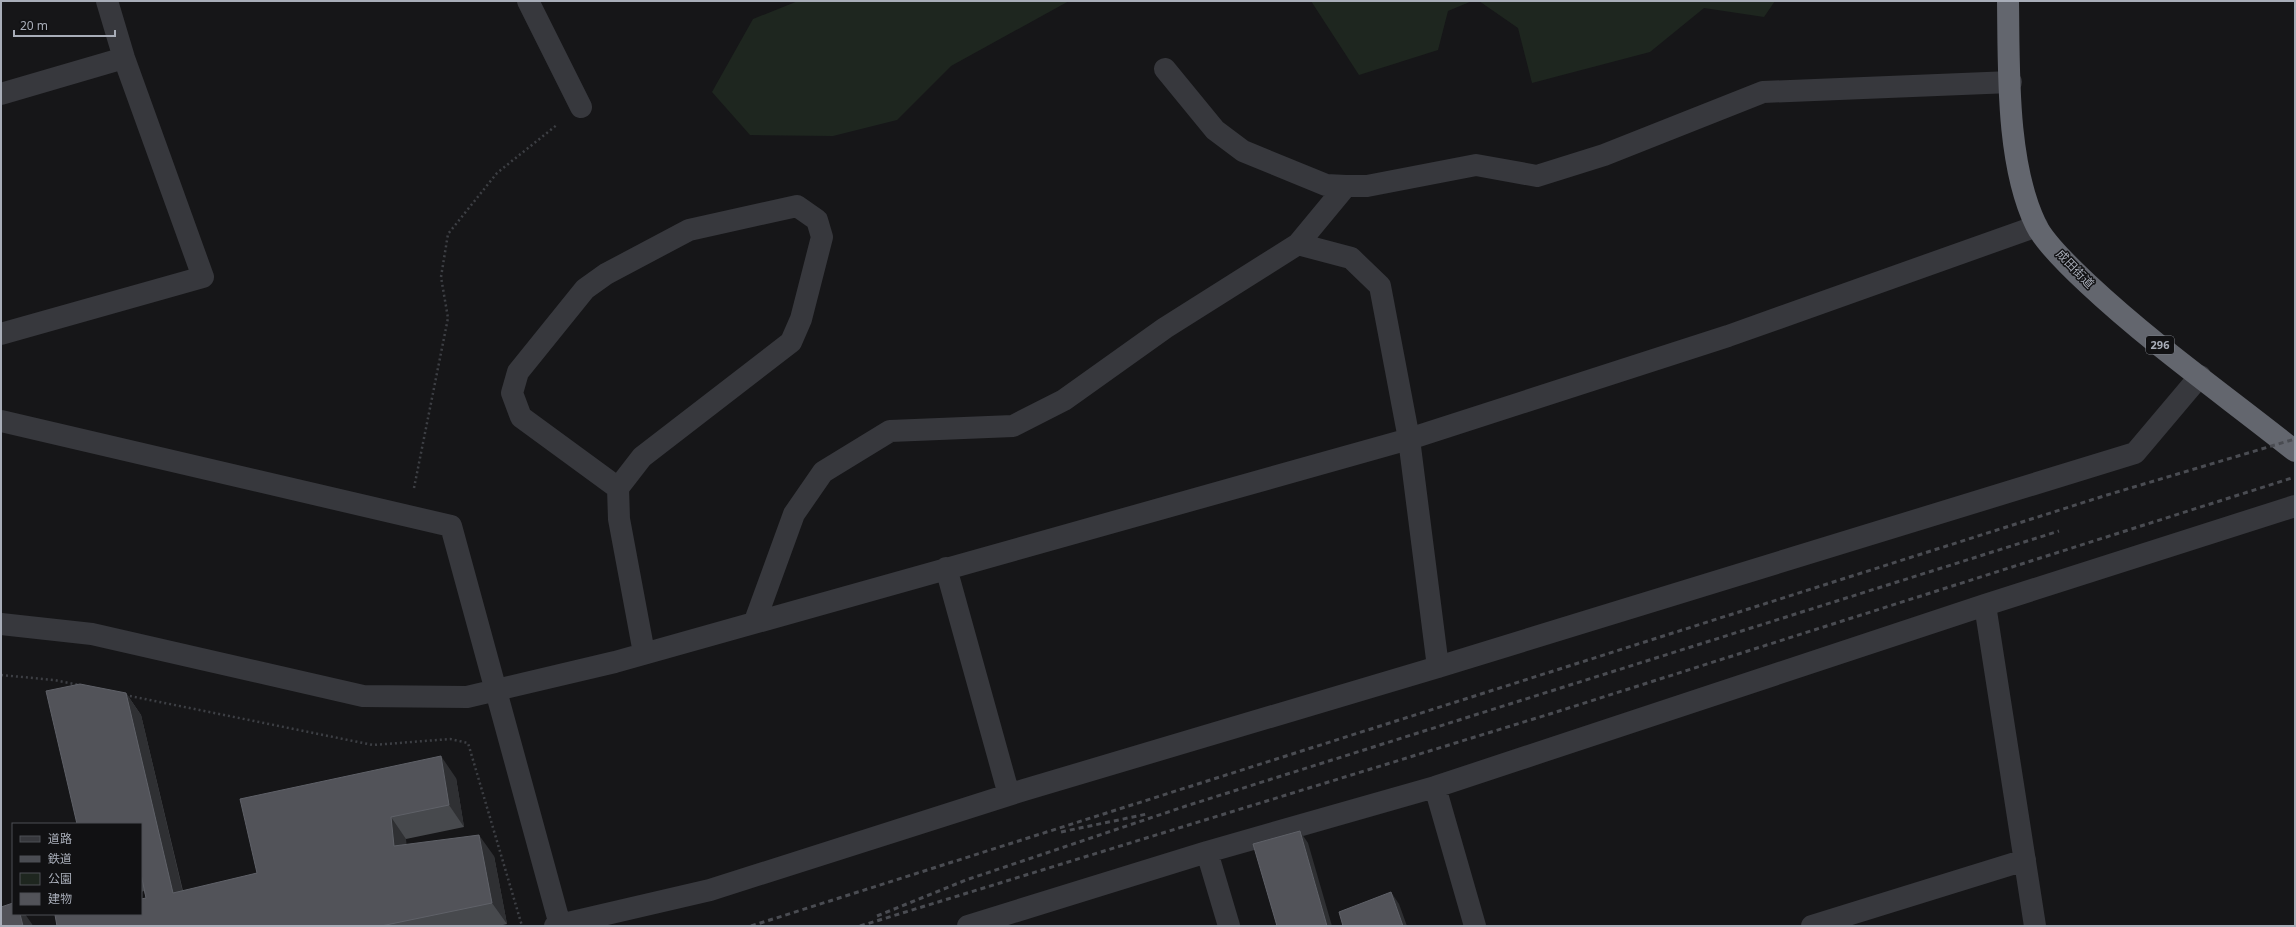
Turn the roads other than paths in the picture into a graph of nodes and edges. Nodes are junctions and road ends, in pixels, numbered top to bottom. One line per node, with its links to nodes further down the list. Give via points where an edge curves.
1 (107, 1): 4 (street)
2 (528, 1): 8 (street)
3 (2008, 1): 6 (highway, 成田街道 / 296)
4 (124, 58): 7 (street); 12 (street, via 202,277)
5 (1165, 69): 9 (street, via 1215,130 1243,151 1326,185)
6 (2011, 82): 9 (street, via 1764,92 1604,155 1537,176 1476,165 1367,186); 10 (highway, 成田街道 / 296, via 2020,181)
7 (1, 94)
8 (581, 107)
9 (1346, 186): 11 (street)
10 (2036, 226): 13 (highway, 成田街道 / 296, via 2068,265 2122,316); 15 (street, via 1728,336)
11 (1298, 244): 15 (street, via 1351,258 1380,286); 21 (street, via 1165,328 1064,400 1013,426 890,431 823,472 794,514)
12 (1, 334)
13 (2200, 376): 16 (highway, 成田街道 / 296); 24 (street, via 2135,453)
14 (1, 421): 25 (street, via 451,526)
15 (1409, 439): 19 (street); 24 (street)
16 (2295, 451)
17 (618, 488): 17 (street, via 642,457 791,342 801,319 822,237 817,220 797,206 689,230 606,274 585,289 518,372 512,394 521,417); 23 (street, via 618,519)
18 (2295, 506): 20 (street)
19 (946, 568): 21 (street); 27 (street)
20 (1985, 605): 26 (street); 29 (street)
21 (755, 621): 23 (street)
22 (1, 624): 25 (street, via 92,634 363,696 467,697)
23 (644, 654): 25 (street)
24 (1438, 668): 27 (street)
25 (496, 690): 30 (street)
26 (1435, 787): 28 (street); 33 (street)
27 (1009, 795): 30 (street, via 710,890)
28 (1207, 852): 31 (street); 32 (street)
29 (2025, 860): 34 (street); 35 (street)
30 (558, 925)
31 (968, 926)
32 (1229, 926)
33 (1475, 926)
34 (1812, 926)
35 (2036, 926)

